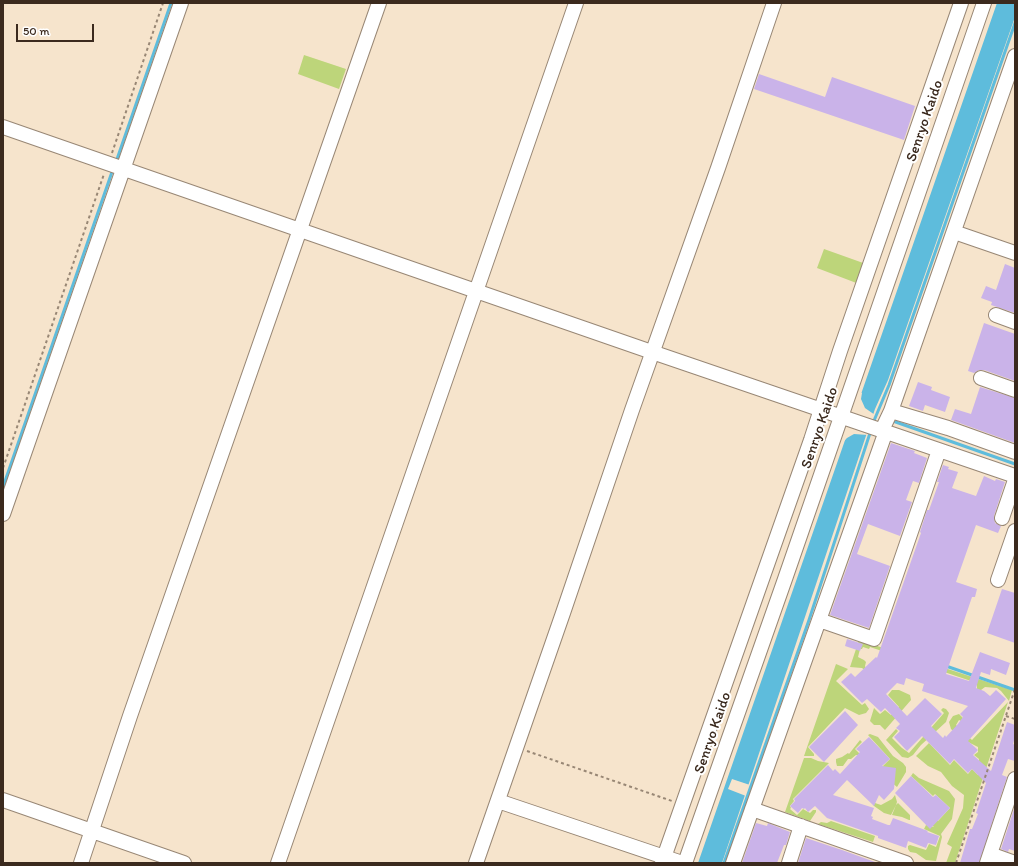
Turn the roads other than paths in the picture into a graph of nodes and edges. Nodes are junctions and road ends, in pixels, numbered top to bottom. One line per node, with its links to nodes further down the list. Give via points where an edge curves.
1 (181, 3): 11 (street)
2 (379, 3): 14 (street)
3 (576, 3): 19 (street)
4 (774, 3): 22 (street, via 718,168)
5 (961, 3): 8 (street)
6 (984, 3): 9 (street, Senryo Kaido)
7 (1014, 63): 15 (street)
8 (932, 98): 9 (street); 12 (street)
9 (949, 104): 13 (street, Senryo Kaido)
10 (3, 127): 11 (street)
11 (115, 166): 14 (street); 35 (street)
12 (902, 184): 13 (street); 16 (street)
13 (919, 190): 17 (street, Senryo Kaido)
14 (300, 230): 19 (street); 49 (street)
15 (954, 232): 18 (street); 28 (street)
16 (878, 243): 17 (street); 23 (street)
17 (899, 250): 24 (street, Senryo Kaido)
18 (1015, 253)
19 (476, 291): 22 (street); 55 (street)
20 (996, 315): 21 (street)
21 (1015, 322)
22 (649, 351): 27 (street); 46 (street)
23 (840, 351): 24 (street); 27 (street)
24 (862, 359): 29 (street, Senryo Kaido)
25 (981, 378): 26 (street)
26 (1015, 390)
27 (821, 410): 29 (street); 38 (street)
28 (891, 410): 30 (street); 32 (street)
29 (846, 418): 30 (street); 39 (street, Senryo Kaido)
30 (881, 430): 31 (street); 41 (street)
31 (939, 450): 33 (street); 41 (street, via 874,639)
32 (1015, 452)
33 (1015, 476)
34 (1015, 480): 36 (street)
35 (3, 514)
36 (1002, 518)
37 (1015, 531): 40 (street)
38 (768, 573): 39 (street); 42 (street)
39 (785, 579): 42 (street, Senryo Kaido)
40 (998, 580)
41 (818, 620): 47 (street)
42 (746, 649): 43 (street, Senryo Kaido); 43 (street)
43 (722, 720): 52 (street, Senryo Kaido); 52 (street, via 684,805)
44 (1015, 779): 51 (street)
45 (3, 800): 49 (street)
46 (498, 801): 52 (street); 56 (street)
47 (752, 809): 48 (street); 57 (street)
48 (801, 826): 50 (street); 58 (street)
49 (92, 832): 53 (street); 54 (street)
50 (869, 857): 59 (street)
51 (988, 859): 60 (street)
52 (673, 861)
53 (81, 863)
54 (184, 863)
55 (278, 863)
56 (476, 863)
57 (733, 863)
58 (789, 863)
59 (906, 863)
60 (1015, 863)

